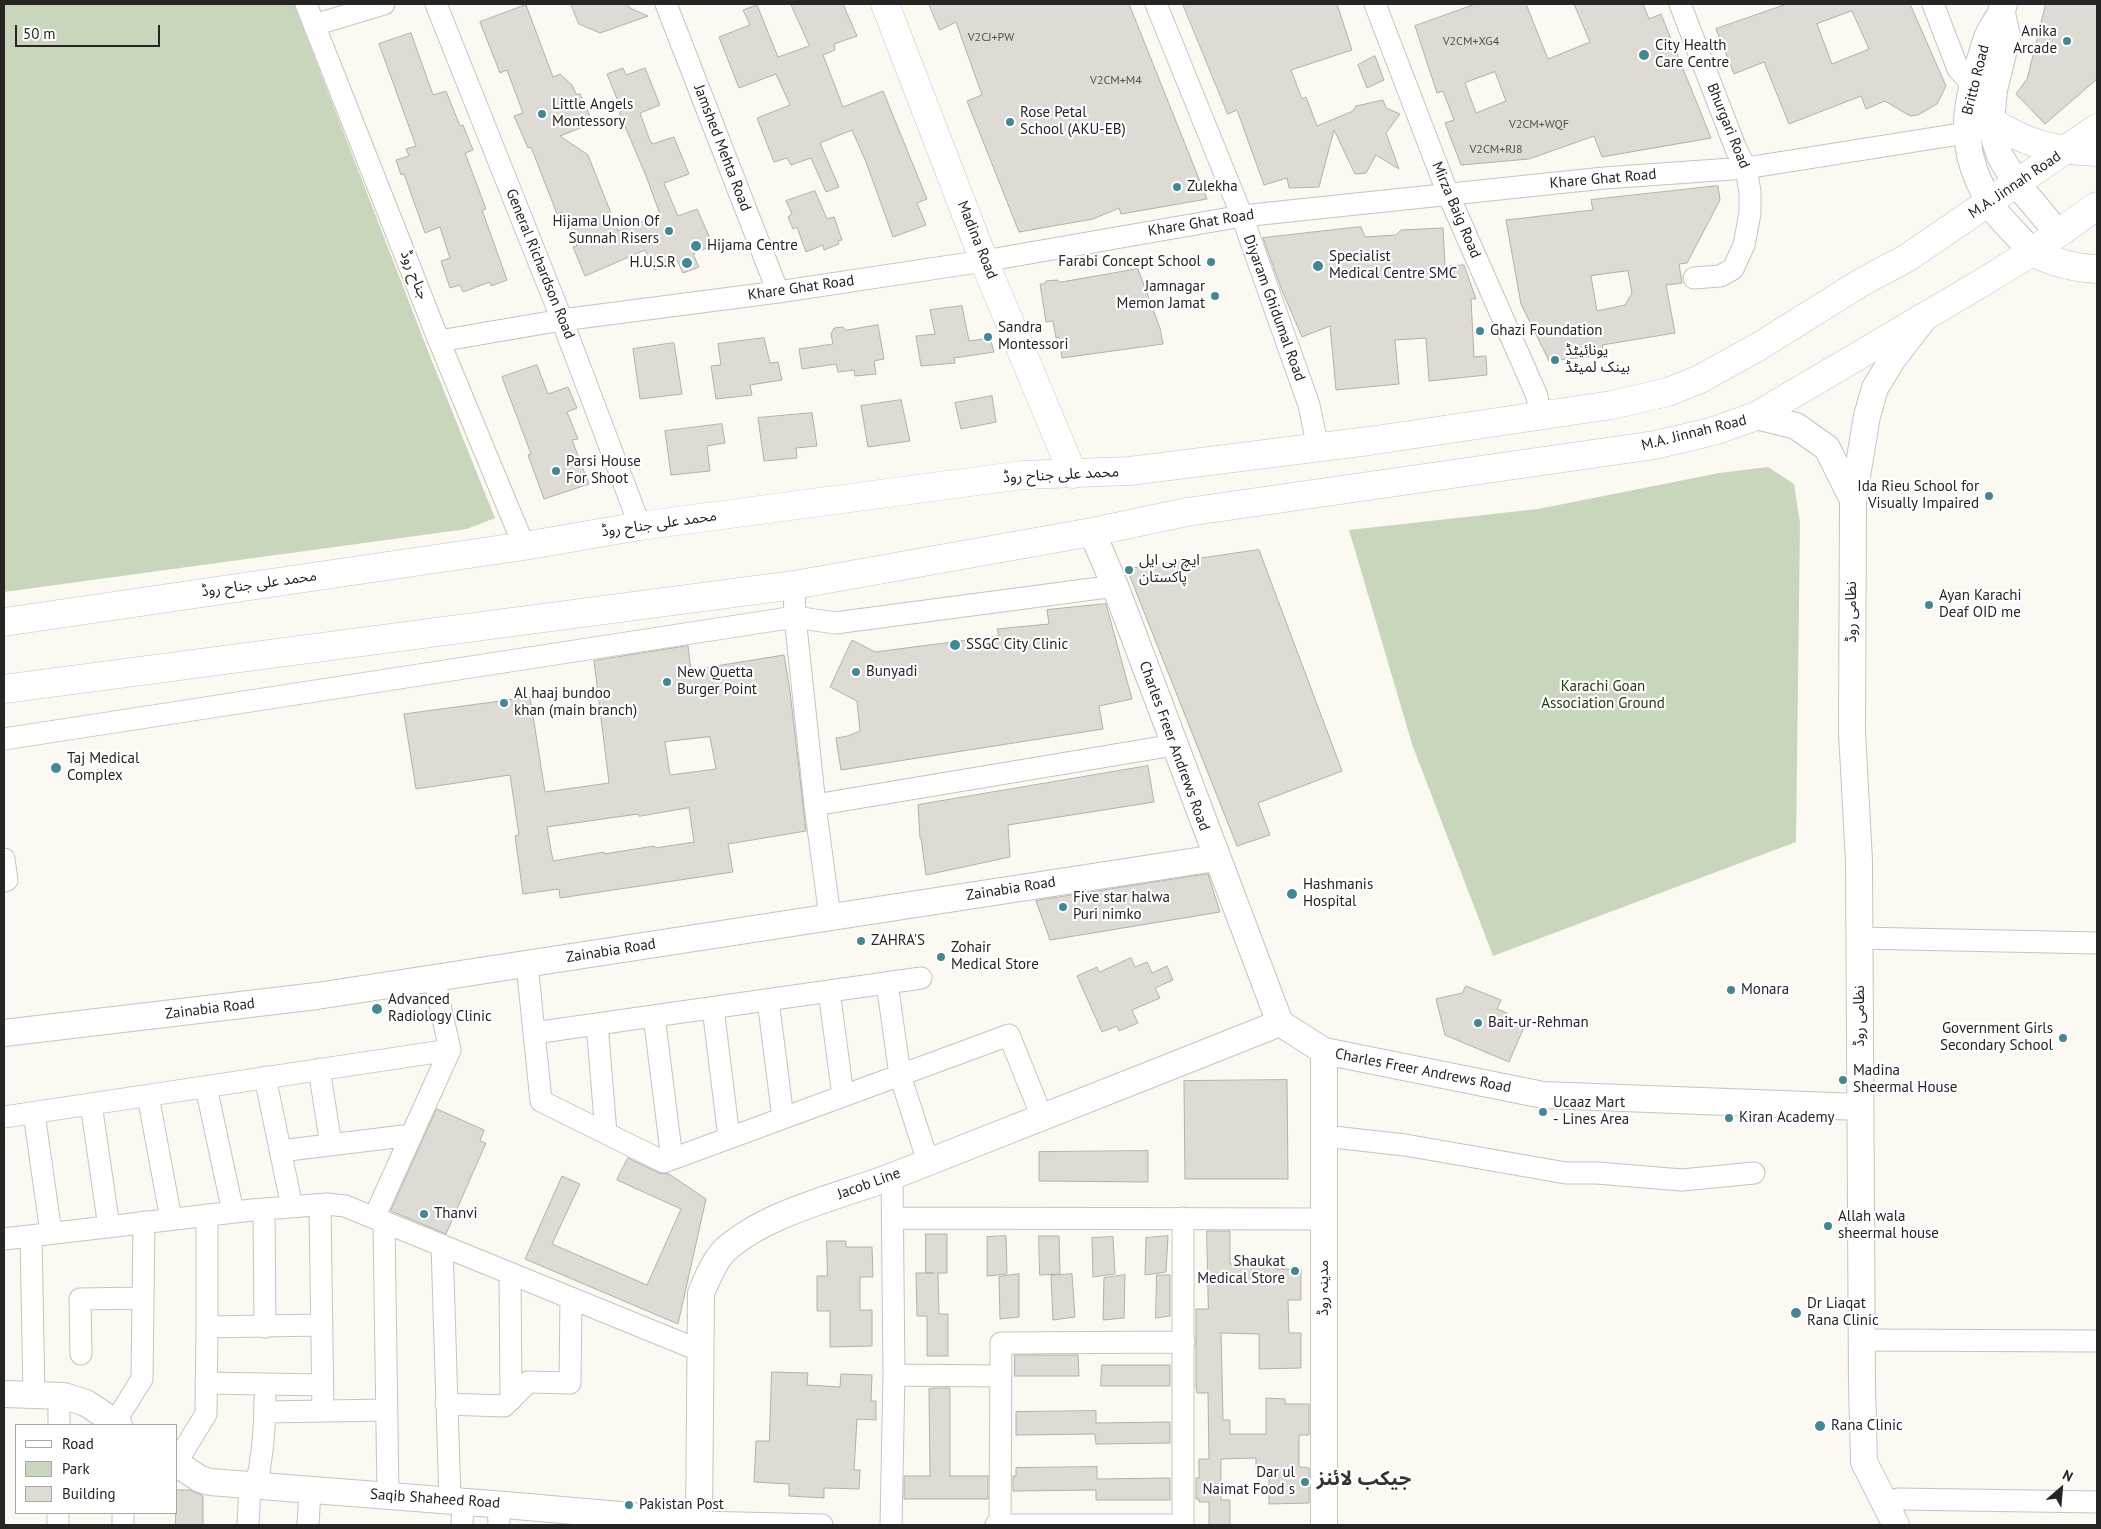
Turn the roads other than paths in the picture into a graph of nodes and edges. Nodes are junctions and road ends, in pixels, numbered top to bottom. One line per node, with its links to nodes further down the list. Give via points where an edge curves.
1 (306, 4): 11 (street, جناح روڈ)
2 (384, 4): 11 (street)
3 (436, 4): 31 (street, General Richardson Road)
4 (666, 4): 29 (street, Jamshed Mehta Road)
5 (885, 4): 26 (main road, Madina Road)
6 (1156, 4): 23 (street, Diyaram Ghidumal Road)
7 (1375, 4): 20 (street, Mirza Baig Road)
8 (1680, 4): 18 (street, Bhurgari Road)
9 (1933, 4): 12 (street, via 1955,64 1962,75)
10 (2003, 8): 12 (street, Britto Road, via 2007,37)
11 (314, 25): 32 (street, جناح روڈ)
12 (1983, 87): 13 (street, Britto Road); 15 (street, Britto Road, via 1966,119)
13 (1990, 121): 16 (main road, via 2027,142); 19 (street, Britto Road, via 1995,144)
14 (2097, 128): 16 (main road, M.A. Jinnah Road)
15 (1966, 132): 18 (street, Khare Ghat Road); 21 (street, Britto Road, via 1968,153)
16 (2065, 150): 17 (main road); 19 (main road, M.A. Jinnah Road)
17 (2097, 152)
18 (1746, 168): 20 (street, Khare Ghat Road); 28 (street, Bhurgari Road, via 1750,213 1744,246 1733,268 1720,276)
19 (2016, 183): 21 (main road, M.A. Jinnah Road); 24 (street, Britto Road)
20 (1448, 194): 23 (street, Khare Ghat Road); 33 (street, Mirza Baig Road, via 1537,396)
21 (1989, 203): 25 (street, Britto Road); 33 (main road, M.A. Jinnah Road, via 1907,258 1700,379 1668,392)
22 (2097, 206): 24 (main road, M.A. Jinnah Road)
23 (1242, 216): 26 (street, Khare Ghat Road); 35 (street, Diyaram Ghidumal Road, via 1309,404)
24 (2058, 233): 25 (main road, M.A. Jinnah Road)
25 (2032, 252): 27 (main road, via 2063,266); 30 (main road, M.A. Jinnah Road)
26 (984, 261): 29 (street, Khare Ghat Road); 36 (main road, Madina Road)
27 (2097, 269)
28 (1694, 278)
29 (778, 292): 31 (street, Khare Ghat Road)
30 (1925, 316): 34 (main road, M.A. Jinnah Road); 37 (street, نظامی روڈ, via 1882,374 1876,388 1867,416)
31 (562, 320): 32 (street, Khare Ghat Road); 38 (street, General Richardson Road)
32 (439, 340): 40 (street, جناح روڈ)
33 (1540, 415): 35 (main road, M.A. Jinnah Road)
34 (1756, 416): 37 (street, نظامی روڈ, via 1796,426 1818,440 1827,448); 39 (main road, M.A. Jinnah Road, via 1655,445 1187,512)
35 (1318, 448): 36 (main road, محمد علی جناح روڈ, via 1130,471)
36 (1074, 474): 38 (main road, محمد علی جناح روڈ, via 1023,475)
37 (1853, 500): 53 (street, نظامی روڈ, via 1852,732)
38 (640, 526): 40 (main road, محمد علی جناح روڈ)
39 (1092, 532): 41 (main road); 42 (street, Charles Freer Andrews Road)
40 (524, 546): 44 (main road, محمد علی جناح روڈ)
41 (794, 585): 43 (street); 45 (main road)
42 (1115, 586): 43 (street, via 835,623); 47 (street, Charles Freer Andrews Road)
43 (795, 617): 46 (street); 48 (street)
44 (4, 622)
45 (4, 688)
46 (4, 739)
47 (1174, 746): 48 (street); 49 (street, Charles Freer Andrews Road)
48 (815, 805): 52 (street)
49 (1216, 858): 52 (street, Zainabia Road); 63 (street, Charles Freer Andrews Road)
50 (4, 859): 51 (street, via 7,880)
51 (4, 881)
52 (830, 917): 55 (street, Zainabia Road)
53 (1860, 938): 54 (street); 76 (street, نظامی روڈ)
54 (2097, 943)
55 (527, 964): 56 (street, Zainabia Road); 66 (street)
56 (434, 978): 65 (street, Zainabia Road, via 317,996); 67 (street)
57 (921, 978): 58 (street)
58 (887, 983): 59 (street); 70 (street)
59 (829, 991): 60 (street); 74 (street)
60 (768, 1000): 61 (street); 80 (street)
61 (712, 1008): 62 (street); 84 (street)
62 (654, 1016): 64 (street); 87 (street)
63 (1280, 1023): 68 (street, Charles Freer Andrews Road); 79 (street, Jacob Line)
64 (596, 1024): 66 (street); 81 (street)
65 (4, 1033)
66 (534, 1033): 81 (street, via 541,1101)
67 (450, 1050): 69 (street); 82 (street)
68 (1324, 1051): 76 (street, Charles Freer Andrews Road, via 1543,1094); 83 (street, مدینہ روڈ)
69 (319, 1069): 71 (street); 85 (street)
70 (900, 1075): 74 (street); 79 (street, via 1009,1035); 88 (street)
71 (265, 1077): 72 (street); 86 (street)
72 (206, 1086): 73 (street); 94 (street)
73 (148, 1096): 75 (street); 98 (street)
74 (843, 1096): 80 (street)
75 (90, 1104): 77 (street); 102 (street)
76 (1860, 1106): 112 (street, نظامی روڈ)
77 (34, 1113): 78 (street); 103 (street)
78 (4, 1117)
79 (1042, 1117): 88 (street, Jacob Line)
80 (783, 1118): 84 (street)
81 (606, 1133): 87 (street, via 664,1162)
82 (412, 1135): 85 (street); 100 (street)
83 (1324, 1136): 89 (street, via 1405,1145 1566,1173 1682,1180); 99 (street, مدینہ روڈ)
84 (729, 1138): 87 (street)
85 (330, 1145): 86 (street)
86 (280, 1151): 92 (street)
87 (672, 1159)
88 (928, 1162): 90 (street, Jacob Line)
89 (1754, 1173)
90 (892, 1176): 96 (street); 115 (street, Jacob Line, via 780,1217 724,1251 701,1293)
91 (320, 1205): 92 (street); 100 (street, via 345,1206); 109 (street)
92 (292, 1207): 93 (street)
93 (264, 1209): 94 (street); 110 (street)
94 (233, 1212): 95 (street)
95 (206, 1216): 98 (street); 111 (street)
96 (893, 1218): 97 (street); 117 (street)
97 (1183, 1218): 99 (street); 114 (street)
98 (171, 1219): 101 (street)
99 (1324, 1219): 149 (street, مدینہ روڈ)
100 (379, 1220): 105 (street); 126 (street)
101 (144, 1222): 102 (street); 107 (street)
102 (109, 1227): 103 (street)
103 (41, 1235): 104 (street); 123 (street)
104 (4, 1239)
105 (442, 1246): 106 (street); 125 (street)
106 (510, 1274): 108 (street); 124 (street)
107 (143, 1298): 116 (street, via 80,1299); 130 (street, via 142,1379)
108 (571, 1298): 115 (street); 124 (street, via 570,1383 528,1382)
109 (322, 1325): 110 (street); 121 (street)
110 (265, 1326): 111 (street)
111 (206, 1327): 119 (street)
112 (1862, 1340): 113 (street); 150 (street, نظامی روڈ, via 1864,1462)
113 (2097, 1341)
114 (1184, 1342): 118 (street, via 1001,1343); 148 (street)
115 (701, 1351): 142 (street, Jacob Line)
116 (80, 1354)
117 (894, 1375): 118 (street); 146 (street)
118 (1001, 1376): 147 (street)
119 (206, 1383): 120 (street); 131 (street, via 206,1414)
120 (265, 1384): 121 (street); 128 (street)
121 (322, 1385): 127 (street)
122 (4, 1394): 123 (street)
123 (46, 1395): 129 (street); 130 (street, via 86,1403)
124 (511, 1400): 125 (street, via 504,1406)
125 (446, 1404): 138 (street)
126 (387, 1410): 127 (street); 135 (street)
127 (323, 1411): 128 (street)
128 (265, 1412): 133 (street, via 263,1457)
129 (58, 1424)
130 (117, 1424)
131 (178, 1460)
132 (178, 1464): 133 (street, Saqib Shaheed Road, via 210,1482)
133 (253, 1485): 134 (street, Saqib Shaheed Road); 143 (street)
134 (310, 1490): 135 (street, Saqib Shaheed Road); 144 (street)
135 (388, 1496): 138 (street, Saqib Shaheed Road)
136 (1898, 1499): 137 (street)
137 (2097, 1502)
138 (458, 1509): 139 (street, Saqib Shaheed Road)
139 (499, 1515): 140 (street, Saqib Shaheed Road)
140 (599, 1519): 141 (street, Saqib Shaheed Road)
141 (658, 1522): 142 (street, Saqib Shaheed Road)
142 (699, 1524): 145 (street)
143 (248, 1525)
144 (308, 1525)
145 (822, 1525)
146 (891, 1525)
147 (998, 1525): 148 (street)
148 (1183, 1525)
149 (1324, 1525)
150 (1896, 1525)

